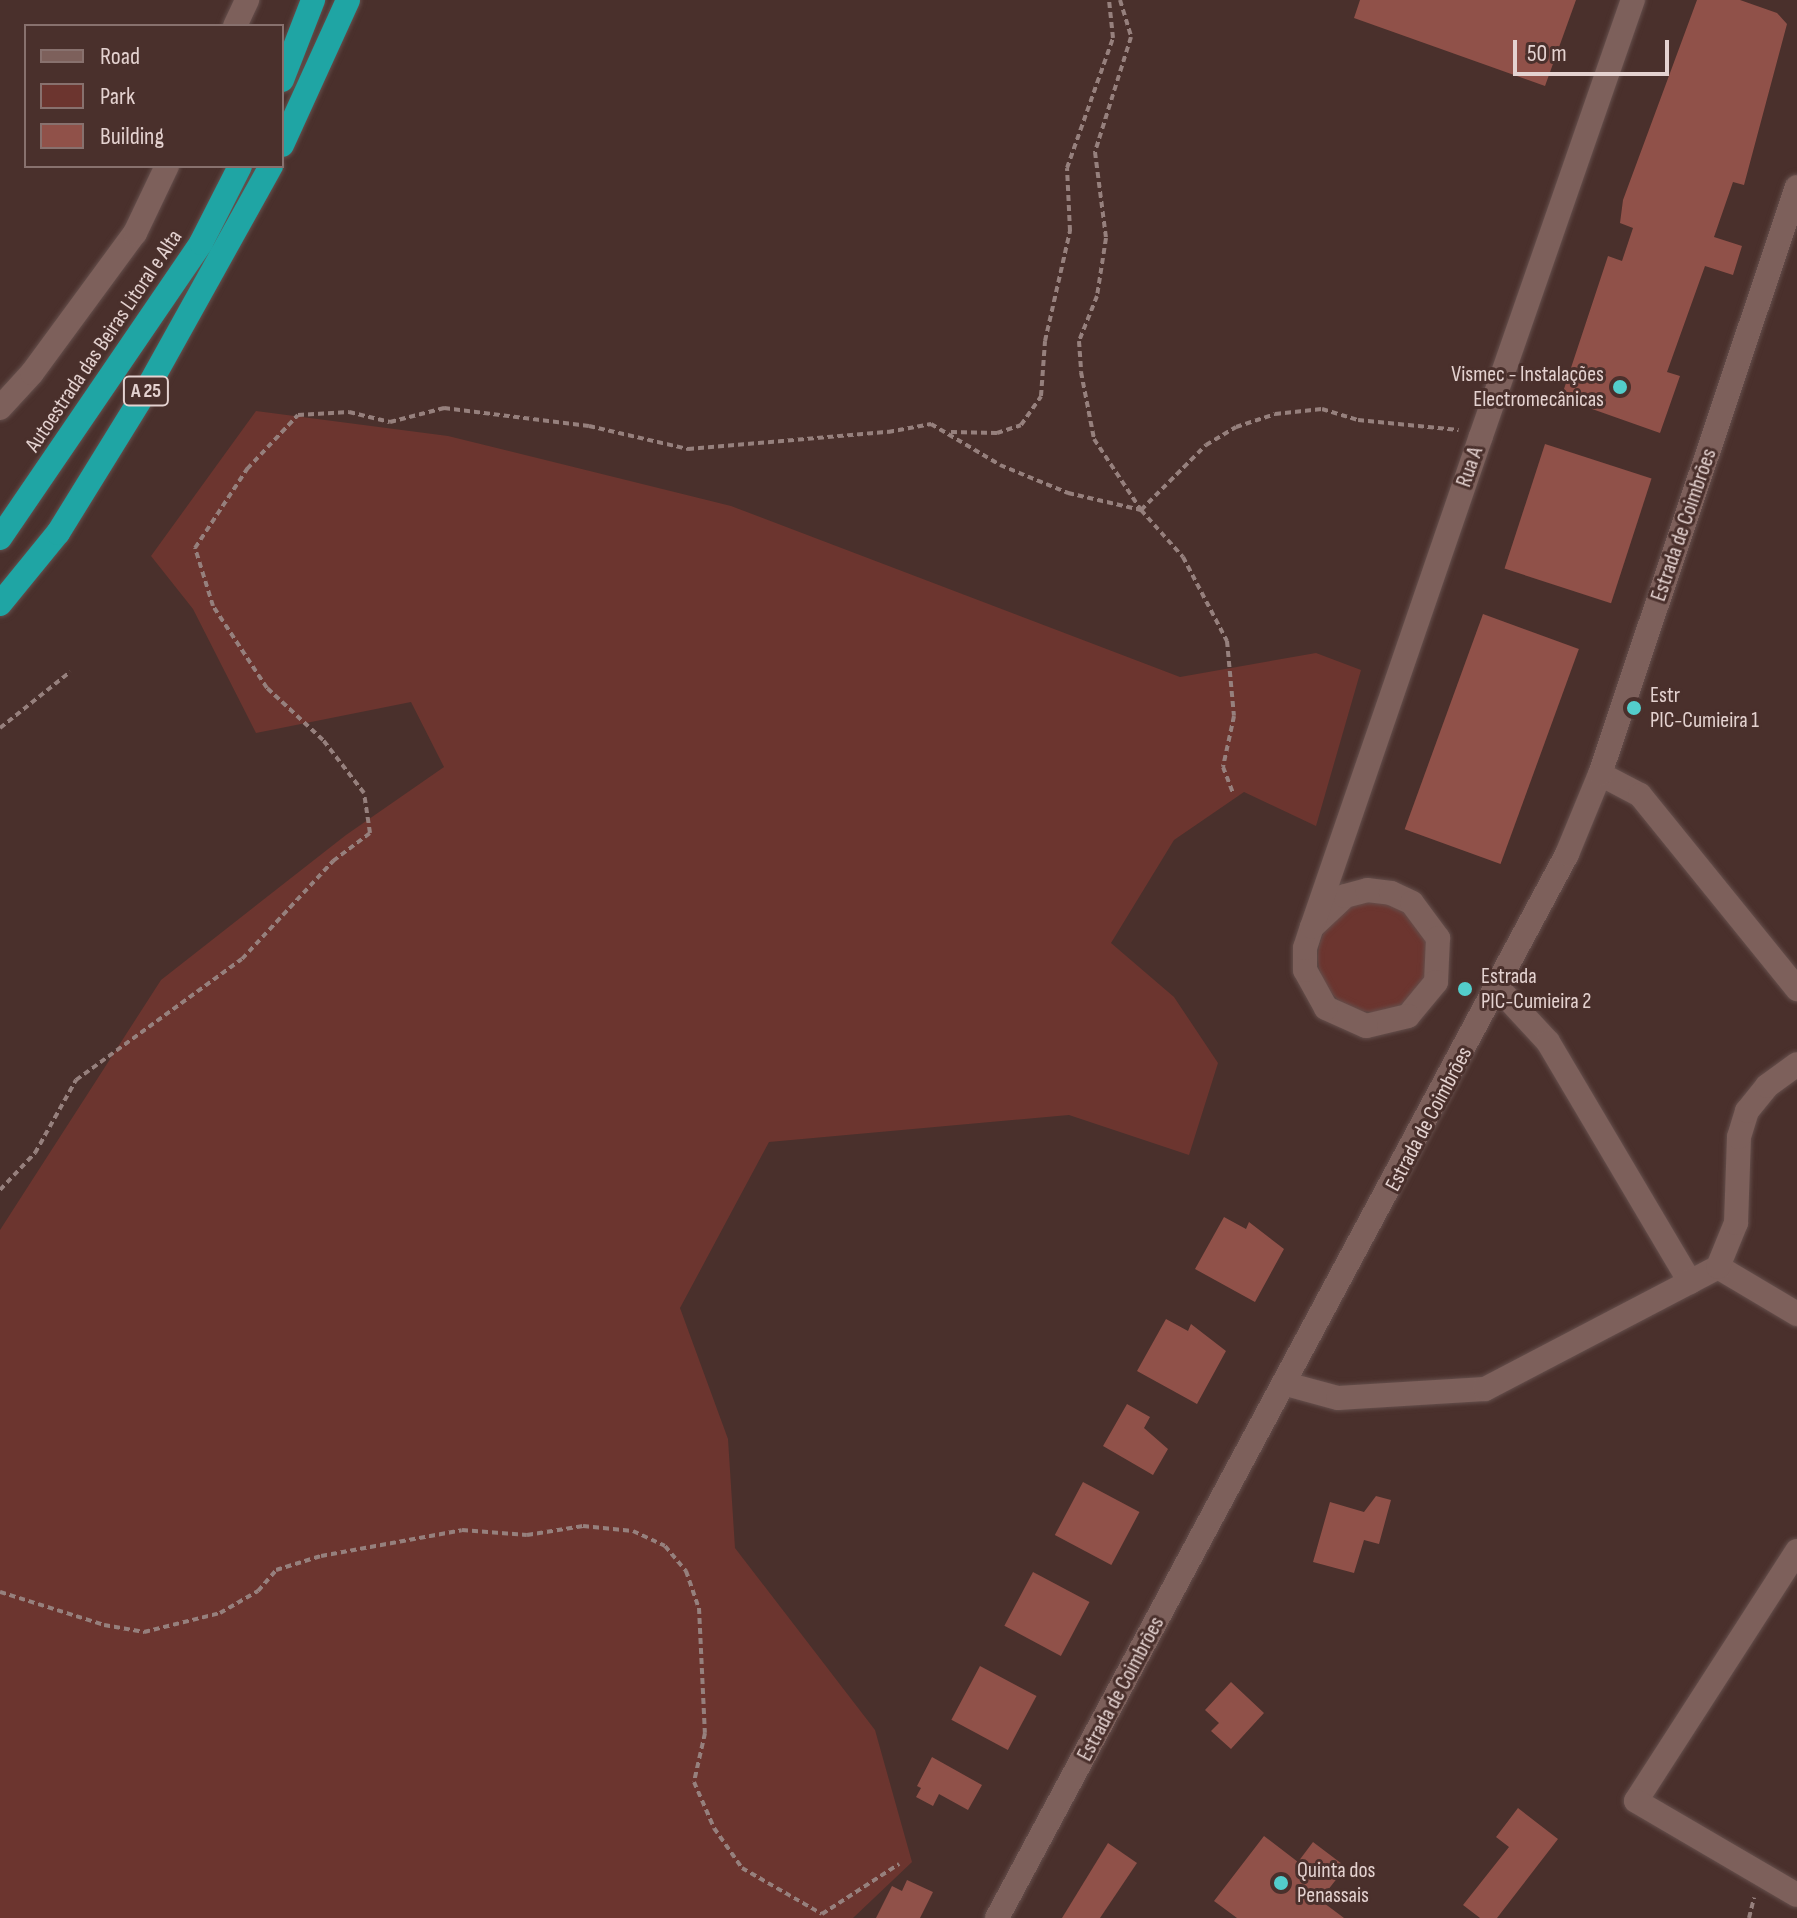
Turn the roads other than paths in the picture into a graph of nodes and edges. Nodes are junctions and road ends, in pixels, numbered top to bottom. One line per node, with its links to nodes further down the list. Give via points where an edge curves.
1 (247, 0): 5 (street)
2 (313, 0): 6 (highway)
3 (348, 0): 7 (highway)
4 (1633, 0): 16 (street, Rua A)
5 (236, 24)
6 (284, 75)
7 (284, 141)
8 (166, 168): 12 (street, via 135,233)
9 (239, 168): 13 (highway, Autoestrada das Beiras Litoral e Alta / A 25, via 201,243)
10 (270, 168): 14 (highway, A 25, via 148,387 58,533)
11 (1797, 187): 15 (street, Estrada de Coimbrões)
12 (0, 408)
13 (0, 538)
14 (0, 604)
15 (1600, 774): 19 (street, Estrada de Coimbrões); 20 (street, via 1640,795)
16 (1341, 844): 17 (street, via 1349,867); 18 (street, Rua A)
17 (1367, 890): 18 (street, via 1345,896); 18 (street, via 1412,903 1438,938 1436,982 1408,1016 1366,1026 1326,1008 1305,970)
18 (1312, 927)
19 (1499, 989): 23 (street, via 1548,1042); 25 (street, Estrada de Coimbrões)
20 (1797, 989)
21 (1797, 1064): 22 (street, via 1767,1086 1747,1111 1739,1137 1736,1223)
22 (1718, 1267): 23 (street); 24 (street)
23 (1690, 1282): 25 (street, via 1485,1389 1338,1398)
24 (1797, 1314)
25 (1286, 1384): 28 (street, Estrada de Coimbrões)
26 (1797, 1551): 27 (street, via 1636,1801)
27 (1797, 1895)
28 (997, 1918)

